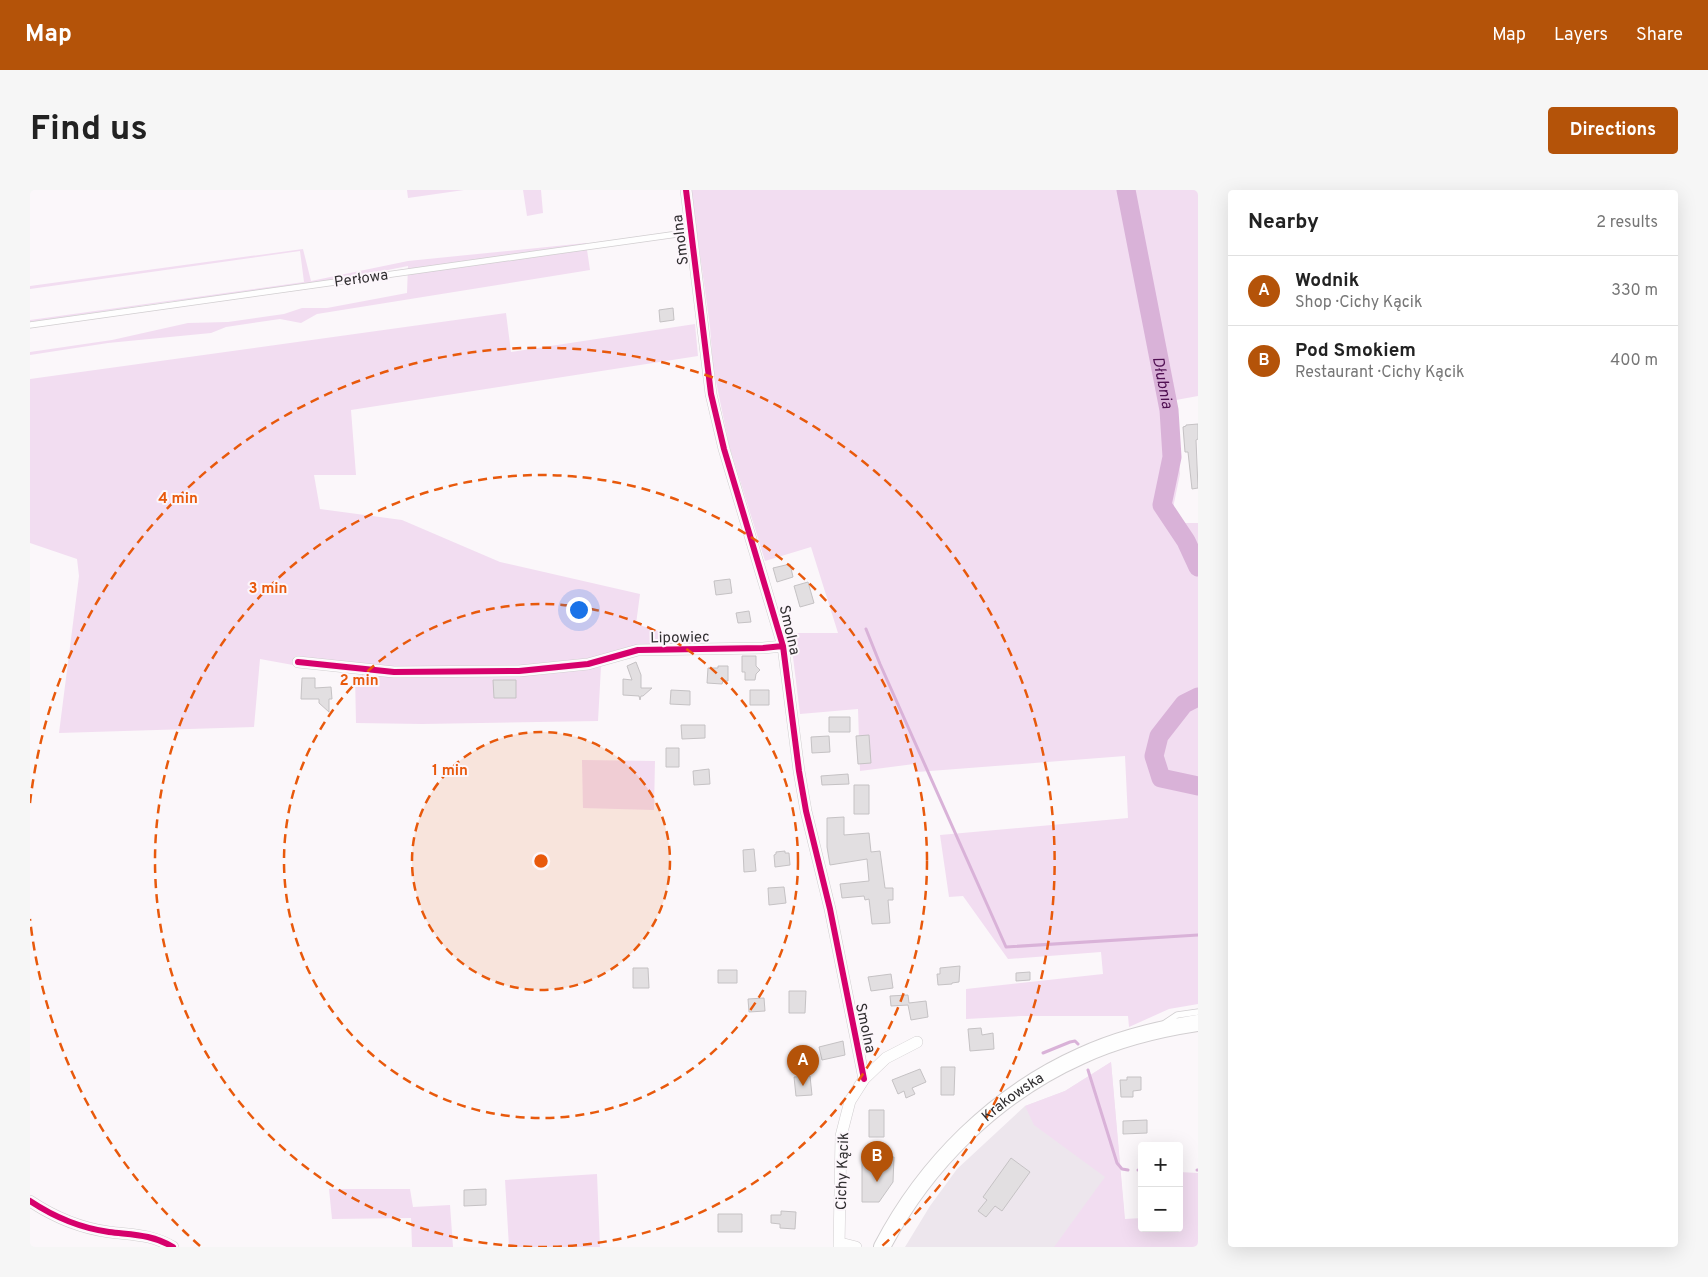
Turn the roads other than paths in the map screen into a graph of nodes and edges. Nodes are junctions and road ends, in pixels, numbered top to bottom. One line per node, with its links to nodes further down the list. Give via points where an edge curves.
1 (686, 190): 2 (street, Smolna)
2 (692, 232): 3 (lane, Perłowa); 4 (street, Smolna, via 711,394 724,449)
3 (30, 325)
4 (783, 646): 5 (street, Lipowiec, via 638,650 588,664 520,671 394,672); 10 (street, Smolna, via 803,795 830,908)
5 (298, 662)
6 (1198, 1012): 8 (lane, via 1177,1015)
7 (1198, 1022): 8 (main road, Krakowska)
8 (1151, 1032): 15 (main road, Krakowska, via 1081,1056 1006,1100 936,1166)
9 (916, 1042): 10 (street, Cichy Kącik, via 886,1058)
10 (864, 1078): 12 (street, Cichy Kącik, via 850,1101 841,1136)
11 (30, 1201): 13 (street, via 68,1222 109,1232 137,1234)
12 (840, 1245): 14 (street, Cichy Kącik)
13 (173, 1247)
14 (856, 1247)
15 (882, 1247)

